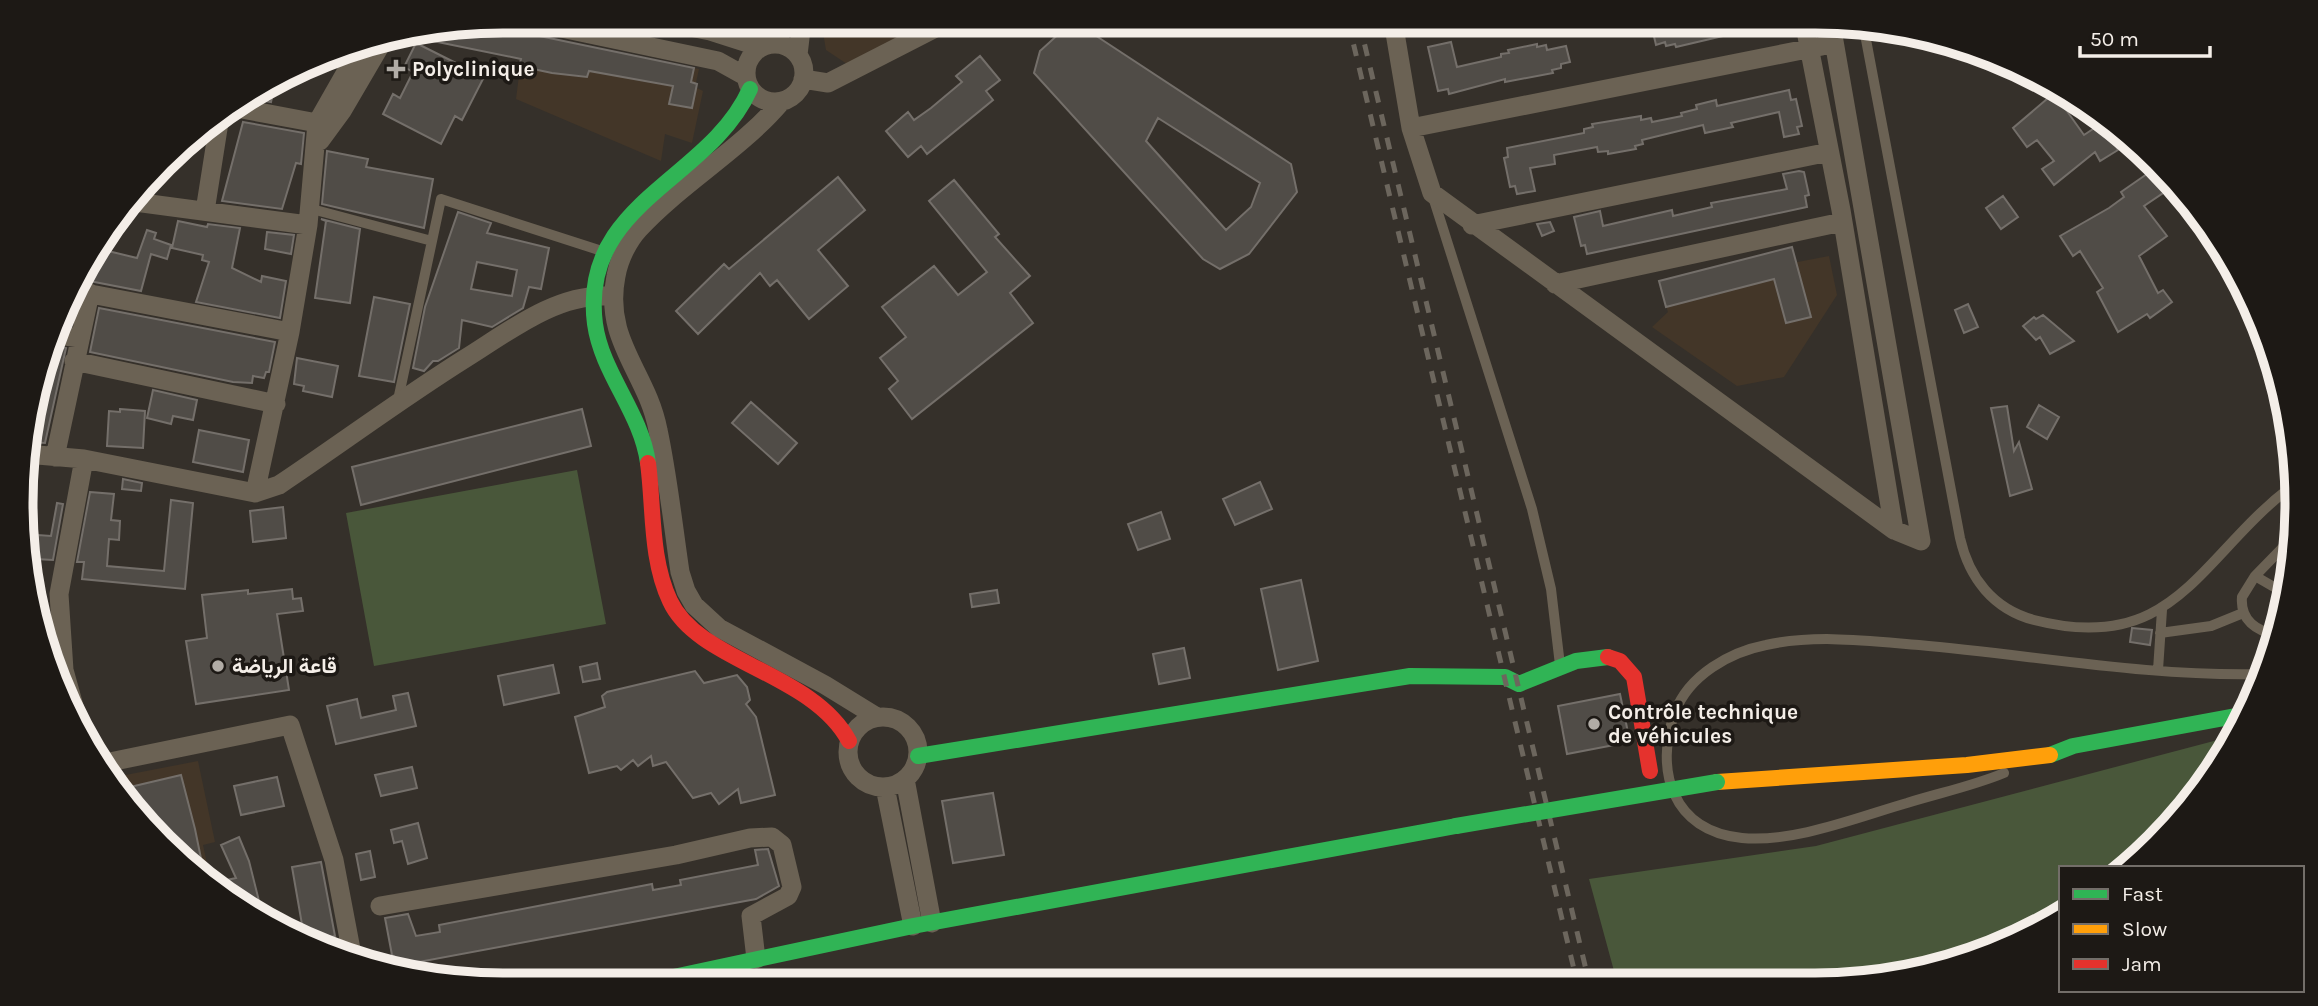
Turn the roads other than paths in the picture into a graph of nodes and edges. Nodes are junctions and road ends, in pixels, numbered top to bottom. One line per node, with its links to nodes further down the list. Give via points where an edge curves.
1 (585, 33): 17 (street, via 718,61)
2 (718, 33): 11 (street)
3 (774, 33): 11 (street)
4 (801, 33): 14 (street)
5 (926, 33): 16 (street, via 828,83)
6 (1395, 33): 21 (street)
7 (1806, 33): 12 (street)
8 (1832, 34): 10 (street)
9 (1865, 36): 54 (lane, via 1969,567 1996,601 2016,614 2046,623 2114,626)
10 (1835, 45): 12 (street); 37 (street)
11 (767, 46): 14 (street, via 791,49); 17 (street, via 749,59)
12 (1809, 48): 21 (street); 24 (street)
13 (378, 50): 23 (street)
14 (798, 55): 16 (street)
15 (354, 57): 20 (street)
16 (803, 79): 18 (street, via 796,93)
17 (748, 82): 18 (street, via 764,100); 32 (main road, via 738,114 628,216)
18 (781, 102): 38 (street, via 760,127 638,230)
19 (246, 110): 20 (street)
20 (317, 123): 23 (street)
21 (1411, 128): 25 (street)
22 (218, 129): 27 (street)
23 (315, 151): 28 (street)
24 (1829, 152): 29 (street); 30 (street)
25 (1432, 193): 30 (street); 58 (lane, via 1532,509 1550,589)
26 (142, 203): 27 (street)
27 (205, 211): 28 (street)
28 (308, 216): 31 (lane); 39 (street)
29 (1842, 222): 33 (street); 36 (street)
30 (1472, 225): 33 (street)
31 (432, 241): 32 (lane, via 441,200); 43 (lane)
32 (605, 252): 38 (main road)
33 (1555, 284): 50 (street)
34 (83, 292): 39 (street)
35 (83, 293): 41 (street)
36 (1854, 293): 37 (street); 50 (street)
37 (1878, 295): 50 (street, via 1922,541)
38 (604, 296): 43 (street, via 562,303 527,320); 63 (street, via 621,346 647,393 658,430 686,591 719,628); 65 (main road, via 594,312 602,345 643,439 662,577 675,611 704,638 820,705 846,730)
39 (290, 331): 44 (street)
40 (64, 336): 41 (street)
41 (80, 338): 42 (street)
42 (74, 361): 44 (street); 46 (street)
43 (398, 402): 48 (street, via 279,485)
44 (275, 404): 48 (street)
45 (36, 455): 46 (street)
46 (55, 457): 47 (street)
47 (84, 459): 48 (street); 59 (street, via 60,594)
48 (255, 493)
49 (2285, 493): 54 (lane)
50 (1894, 530)
51 (2282, 548): 52 (lane)
52 (2255, 576): 53 (lane); 55 (lane, via 2242,597)
53 (2277, 589)
54 (2162, 611): 57 (lane)
55 (2243, 613): 56 (lane, via 2252,625); 57 (lane, via 2211,626)
56 (2267, 631)
57 (2160, 633): 60 (lane)
58 (1560, 666): 66 (main road, via 1518,684 1505,677 1410,677); 69 (main road, via 1611,657 1630,670)
59 (64, 670)
60 (2158, 670): 61 (lane); 67 (lane, via 1893,643 1830,640 1766,645 1716,665 1694,683 1667,734 1665,764 1671,792 1684,810 1711,829 1743,838 1825,827 1990,779)
61 (2253, 674)
62 (2233, 716): 67 (main road, via 2073,746)
63 (877, 717): 65 (street, via 860,725); 66 (street, via 907,726)
64 (2225, 732): 67 (main road, via 2074,758)
65 (849, 741): 71 (street, via 849,764 855,774 864,782)
66 (918, 756): 70 (street)
67 (2042, 756): 73 (main road, bridge, via 1965,766 1717,782)
68 (111, 762): 74 (street, via 290,725 334,860)
69 (1650, 771)
70 (905, 779): 71 (street); 73 (street)
71 (886, 787): 73 (street)
72 (380, 906): 75 (street, via 772,837 782,845 792,887 782,900 751,916)
73 (922, 924): 75 (main road)
74 (351, 947)
75 (755, 959): 76 (main road)
76 (691, 973)

